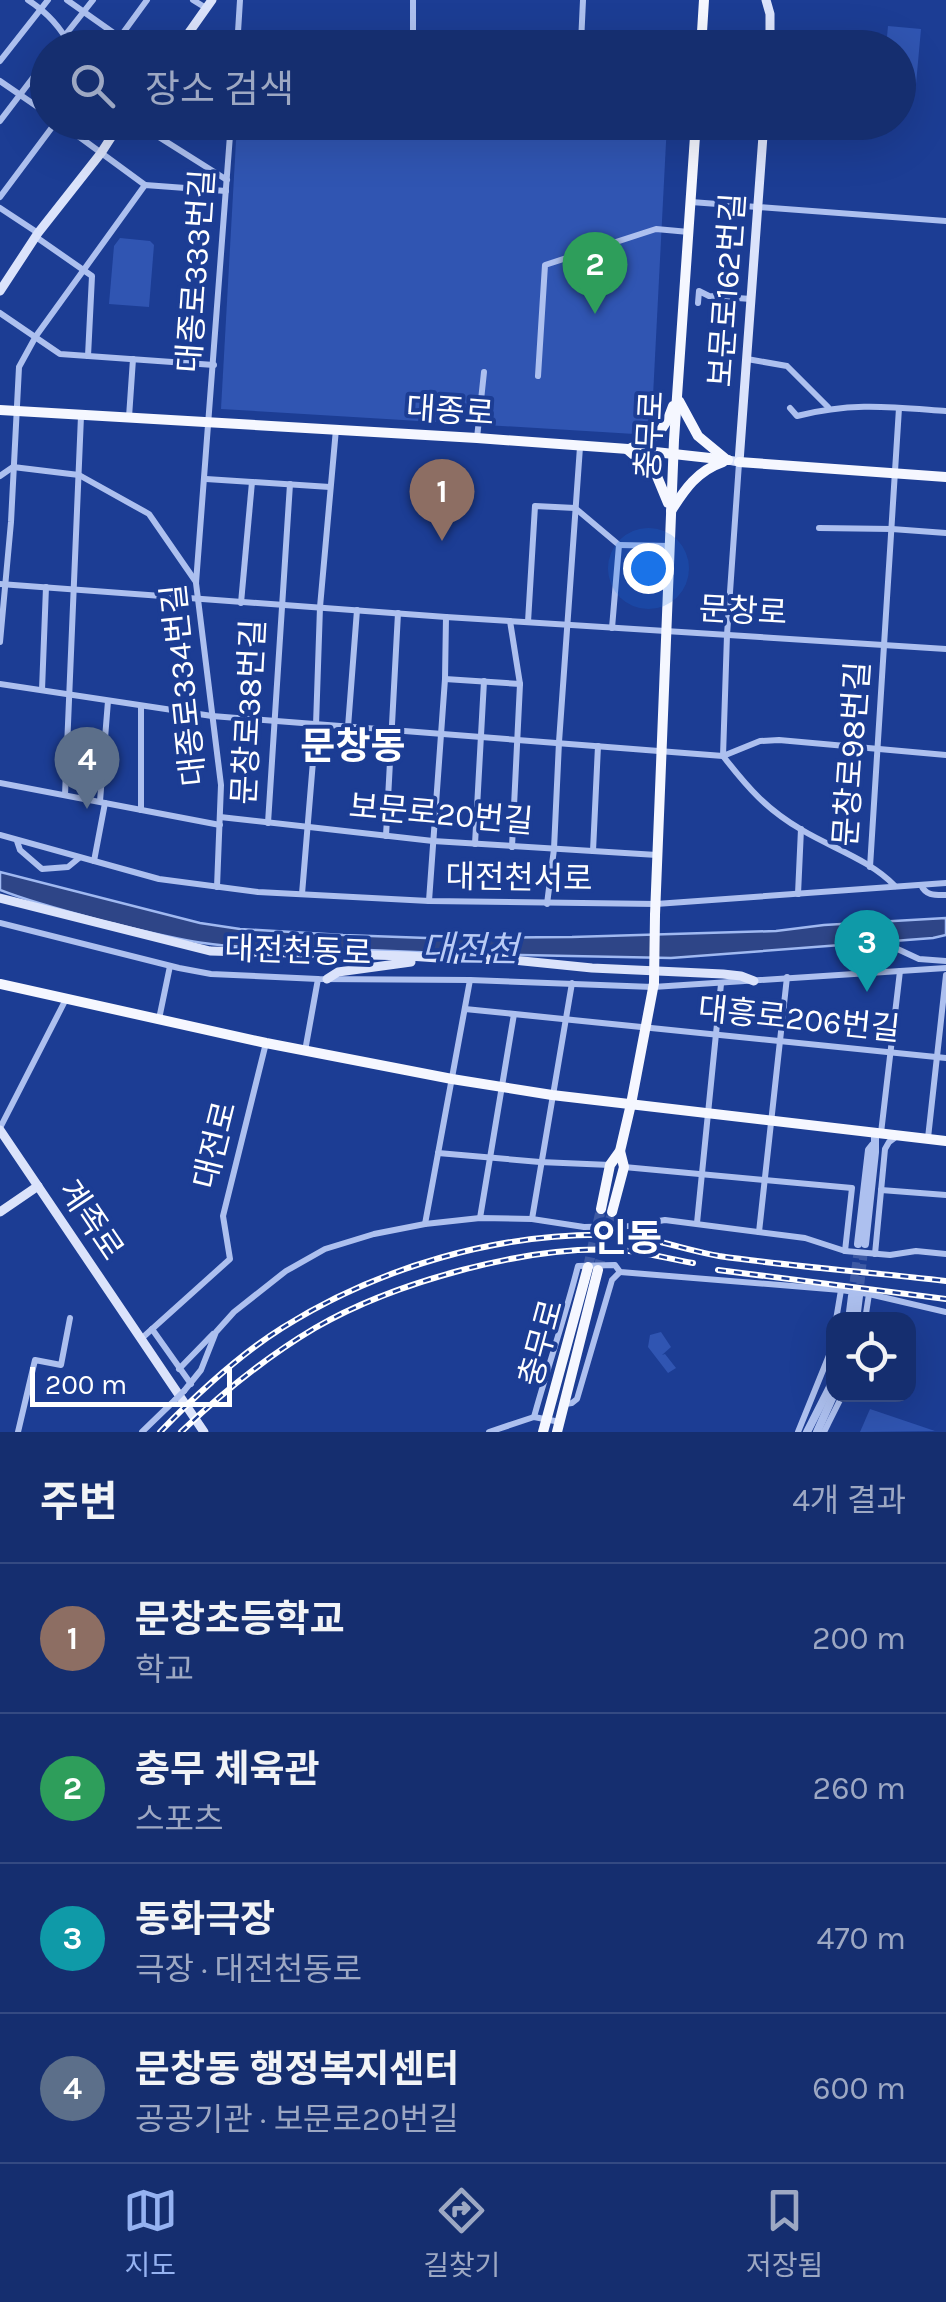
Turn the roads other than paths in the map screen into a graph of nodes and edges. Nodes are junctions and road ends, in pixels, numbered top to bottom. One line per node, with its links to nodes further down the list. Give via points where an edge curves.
1 (28, 0): 13 (street)
2 (48, 0): 13 (street)
3 (67, 0): 14 (street)
4 (92, 0): 14 (street)
5 (147, 0): 18 (street)
6 (193, 0): 12 (street)
7 (240, 0): 20 (street)
8 (413, 0): 21 (street)
9 (583, 0): 22 (street)
10 (704, 0): 23 (main road)
11 (766, 0): 24 (main road)
12 (209, 4): 19 (main road)
13 (41, 9): 15 (street); 25 (street)
14 (82, 11): 16 (street); 17 (street)
15 (60, 30)
16 (68, 30)
17 (110, 30)
18 (125, 30)
19 (191, 30)
20 (238, 30)
21 (413, 30)
22 (582, 30)
23 (702, 30)
24 (770, 30)
25 (0, 61)
26 (0, 80): 28 (street)
27 (30, 82): 28 (street)
28 (20, 95): 29 (street); 30 (street)
29 (30, 102)
30 (0, 122)
31 (44, 140): 42 (street)
32 (83, 140): 38 (street)
33 (109, 140): 38 (main road)
34 (164, 140): 39 (street)
35 (230, 140): 39 (street, 대종로333번길)
36 (695, 140): 43 (main road, 충무로)
37 (763, 140): 44 (main road, 보문로162번길)
38 (101, 153): 40 (street); 48 (main road)
39 (227, 180): 41 (street, 대종로333번길)
40 (145, 185): 41 (street); 49 (street)
41 (226, 191): 58 (street, 대종로333번길)
42 (0, 196)
43 (691, 202): 44 (street); 47 (main road, 충무로)
44 (758, 206): 46 (street); 51 (main road, 보문로162번길)
45 (0, 208): 48 (street)
46 (946, 221)
47 (688, 232): 60 (street, via 656,229 544,265); 61 (main road, 충무로)
48 (37, 235): 49 (street); 50 (main road)
49 (83, 270): 54 (street); 55 (street, via 92,276)
50 (0, 292)
51 (751, 299): 52 (street, via 699,291); 57 (main road, 보문로162번길)
52 (698, 303)
53 (0, 313): 54 (street)
54 (36, 336): 55 (street, via 60,354); 66 (street, via 19,368)
55 (88, 356): 56 (street)
56 (134, 359): 58 (street); 69 (street)
57 (746, 360): 63 (street, via 788,366); 76 (main road, 보문로162번길)
58 (214, 365): 70 (street, 대종로333번길)
59 (484, 372): 72 (street)
60 (538, 376)
61 (677, 396): 74 (main road, via 666,426); 75 (main road, 충무로); 76 (main road, via 698,436)
62 (790, 408): 63 (street, via 797,416)
63 (829, 408): 64 (street)
64 (899, 408): 67 (street); 78 (street)
65 (0, 410): 66 (main road, 대종로)
66 (16, 411): 68 (main road, 대종로); 77 (street)
67 (946, 411)
68 (81, 414): 69 (main road, 대종로); 80 (street)
69 (129, 417): 70 (main road, 대종로)
70 (210, 422): 71 (main road, 대종로); 82 (street, 대종로334번길)
71 (336, 429): 72 (main road, 대종로); 85 (street)
72 (477, 438): 73 (main road, 대종로)
73 (580, 446): 74 (main road, 대종로); 86 (street)
74 (628, 449): 75 (main road, 대종로); 87 (main road, via 656,474)
75 (674, 456): 76 (main road, 대종로); 87 (main road, 충무로)
76 (734, 461): 78 (main road, 대종로); 87 (main road, via 699,474); 109 (street)
77 (13, 466): 79 (street); 80 (street); 94 (street)
78 (896, 473): 81 (main road, 대종로); 89 (street, 문창로98번길)
79 (0, 476)
80 (79, 476): 93 (street, via 149,514); 96 (street)
81 (946, 477)
82 (206, 479): 83 (street); 93 (street, 대종로334번길)
83 (252, 482): 84 (street); 98 (street)
84 (290, 484): 85 (street); 99 (street)
85 (330, 487): 100 (street)
86 (576, 508): 91 (street); 105 (street, via 535,506); 106 (street)
87 (672, 512): 92 (main road, 충무로)
88 (820, 528): 89 (street)
89 (892, 529): 90 (street); 111 (street, 문창로98번길)
90 (946, 533)
91 (619, 545): 92 (street); 107 (street)
92 (670, 546): 108 (main road, 충무로)
93 (196, 583): 97 (street, 대종로334번길)
94 (3, 584): 95 (street, 문창로); 110 (street)
95 (46, 587): 96 (street, 문창로); 117 (street)
96 (73, 588): 97 (street, 문창로); 118 (street)
97 (198, 599): 98 (street, 문창로); 121 (street, 대종로334번길)
98 (240, 603): 99 (street, 문창로)
99 (281, 605): 100 (street, 문창로); 122 (street, 문창로38번길)
100 (320, 607): 101 (street, 문창로); 123 (street)
101 (357, 610): 102 (street, 문창로); 124 (street)
102 (398, 613): 103 (street, 문창로); 125 (street)
103 (446, 617): 104 (street, 문창로); 113 (street)
104 (510, 621): 105 (street, 문창로); 116 (street)
105 (528, 622): 106 (street, 문창로)
106 (568, 625): 107 (street, 문창로); 129 (street)
107 (612, 628): 108 (street, 문창로)
108 (667, 632): 109 (street, 문창로); 132 (main road, 충무로)
109 (727, 635): 111 (street, 문창로); 134 (street)
110 (0, 642)
111 (884, 644): 112 (street, 문창로); 131 (street, 문창로98번길)
112 (946, 650)
113 (444, 679): 114 (street); 126 (street)
114 (484, 681): 116 (street); 127 (street)
115 (0, 684): 117 (street)
116 (520, 684): 128 (street)
117 (42, 690): 118 (street)
118 (68, 696): 119 (street); 136 (street)
119 (108, 700): 120 (street); 137 (street)
120 (141, 707): 121 (street); 138 (street)
121 (212, 716): 122 (street); 139 (street, 대종로334번길)
122 (274, 721): 123 (street); 140 (street, 문창로38번길)
123 (316, 725): 124 (street); 141 (street)
124 (348, 727): 125 (street)
125 (390, 730): 126 (street); 144 (street)
126 (440, 732): 127 (street); 146 (street)
127 (480, 736): 128 (street); 147 (street)
128 (518, 739): 129 (street); 148 (street)
129 (559, 742): 130 (street); 149 (street)
130 (598, 746): 132 (street); 150 (street)
131 (878, 748): 133 (street); 134 (street, via 779,740); 154 (street, 문창로98번길)
132 (663, 750): 134 (street); 151 (main road, 충무로)
133 (946, 755)
134 (723, 756): 142 (street, via 760,801)
135 (0, 783): 136 (street, 보문로20번길)
136 (64, 795): 137 (street, 보문로20번길)
137 (102, 802): 138 (street, 보문로20번길); 153 (street)
138 (140, 810): 139 (street, 보문로20번길)
139 (220, 821): 140 (street, 보문로20번길); 157 (street, 대종로334번길)
140 (268, 823): 141 (street, 보문로20번길)
141 (307, 828): 144 (street, 보문로20번길); 159 (street)
142 (800, 830): 154 (street); 160 (street)
143 (0, 835): 145 (street, 대전천서로)
144 (386, 836): 146 (street, 보문로20번길)
145 (17, 840): 152 (street, 대전천서로); 152 (street, via 41,872)
146 (433, 841): 147 (street, 보문로20번길); 163 (street)
147 (475, 844): 148 (street, 보문로20번길)
148 (512, 847): 149 (street, 보문로20번길)
149 (554, 849): 150 (street, 보문로20번길); 164 (street)
150 (594, 851): 151 (street, 보문로20번길)
151 (658, 854): 165 (main road, 충무로)
152 (80, 858): 153 (street, 대전천서로)
153 (94, 861): 157 (street, 대전천서로)
154 (870, 867): 158 (street)
155 (946, 883): 156 (street, 대전천서로)
156 (921, 886): 158 (street, 대전천서로); 161 (street)
157 (217, 887): 159 (street, 대전천서로)
158 (896, 887): 160 (street, 대전천서로)
159 (302, 894): 163 (street, 대전천서로)
160 (798, 894): 165 (street, 대전천서로)
161 (946, 895)
162 (1, 899): 168 (main road, via 202,950)
163 (429, 901): 164 (street, 대전천서로)
164 (547, 904): 165 (street, 대전천서로)
165 (656, 910): 179 (main road, 충무로, bridge)
166 (0, 923): 169 (street, 대전천동로)
167 (891, 946): 170 (street)
168 (438, 958): 173 (main road); 175 (main road)
169 (170, 966): 173 (street, 대전천동로); 183 (street)
170 (946, 968): 171 (street, 대전천동로); 191 (street)
171 (900, 971): 172 (street, 대전천동로); 190 (street)
172 (787, 977): 175 (street, 대전천동로); 187 (street)
173 (322, 979): 174 (street, 대전천동로); 189 (street)
174 (470, 980): 176 (street, 대전천동로); 181 (street)
175 (754, 981): 178 (street, 대전천동로)
176 (572, 983): 179 (street, 대전천동로); 184 (street)
177 (0, 984): 180 (main road)
178 (720, 984): 179 (street, 대전천동로); 186 (street)
179 (654, 985): 185 (main road, 충무로)
180 (66, 999): 183 (main road); 198 (street, 계족로)
181 (465, 1009): 182 (street); 192 (street)
182 (514, 1014): 184 (street); 193 (street)
183 (159, 1019): 188 (main road)
184 (565, 1020): 185 (street); 194 (street)
185 (647, 1029): 186 (street, 대흥로206번길); 195 (main road, 충무로)
186 (716, 1036): 187 (street, 대흥로206번길); 196 (street)
187 (780, 1042): 190 (street, 대흥로206번길); 197 (street)
188 (266, 1043): 189 (main road); 232 (street, 대전로, via 223,1216 230,1259)
189 (304, 1051): 192 (main road)
190 (891, 1052): 191 (street, 대흥로206번길); 200 (street)
191 (941, 1058): 201 (street)
192 (452, 1079): 193 (main road); 204 (street)
193 (502, 1087): 194 (main road); 205 (street)
194 (552, 1095): 195 (main road); 206 (street)
195 (631, 1104): 196 (main road); 203 (main road, 충무로)
196 (709, 1112): 197 (main road); 209 (street)
197 (773, 1121): 200 (main road); 210 (street)
198 (0, 1129): 211 (main road, 계족로)
199 (898, 1136): 200 (main road); 201 (main road); 212 (street, via 886,1148)
200 (876, 1138): 220 (street)
201 (928, 1140): 202 (main road)
202 (946, 1142)
203 (620, 1151): 207 (main road, 충무로); 208 (main road, 충무로)
204 (438, 1153): 205 (street); 218 (street)
205 (490, 1157): 206 (street); 215 (street)
206 (540, 1162): 207 (street); 216 (street)
207 (610, 1165): 208 (main road, 충무로, via 606,1211)
208 (624, 1167): 209 (street)
209 (702, 1176): 210 (street); 217 (street)
210 (765, 1181): 219 (street); 221 (street, via 852,1188)
211 (38, 1186): 214 (main road); 234 (main road, 계족로)
212 (881, 1190): 213 (street); 222 (street)
213 (946, 1195)
214 (0, 1212)
215 (480, 1218): 216 (street); 218 (street)
216 (532, 1220): 217 (street, via 584,1227)
217 (698, 1223): 219 (street)
218 (425, 1224): 233 (street, via 325,1249 286,1270)
219 (759, 1232): 221 (street)
220 (862, 1244)
221 (845, 1251): 222 (street)
222 (876, 1254): 223 (street)
223 (946, 1254)
224 (618, 1268): 225 (street); 241 (street, via 577,1398); 242 (street, via 578,1266)
225 (842, 1290): 226 (street); 227 (street)
226 (860, 1295): 228 (street); 229 (street); 230 (street)
227 (838, 1312)
228 (855, 1312)
229 (863, 1312)
230 (946, 1312)
231 (70, 1318): 244 (street, via 61,1365 35,1360)
232 (152, 1329): 234 (street); 236 (street)
233 (216, 1332): 236 (street); 237 (street)
234 (141, 1339): 246 (main road, 계족로)
235 (826, 1359): 249 (street)
236 (179, 1368): 237 (street)
237 (191, 1384): 245 (street, bridge)
238 (826, 1395): 250 (street)
239 (831, 1402): 251 (street)
240 (837, 1402): 251 (street)
241 (564, 1404): 242 (main road, 충무로, via 593,1268); 243 (main road, 충무로)
242 (540, 1418): 243 (street); 247 (street); 248 (main road, 충무로)
243 (558, 1427)
244 (18, 1432)
245 (142, 1432)
246 (204, 1432)
247 (489, 1432)
248 (543, 1432)
249 (798, 1432)
250 (807, 1432)
251 (820, 1432)

